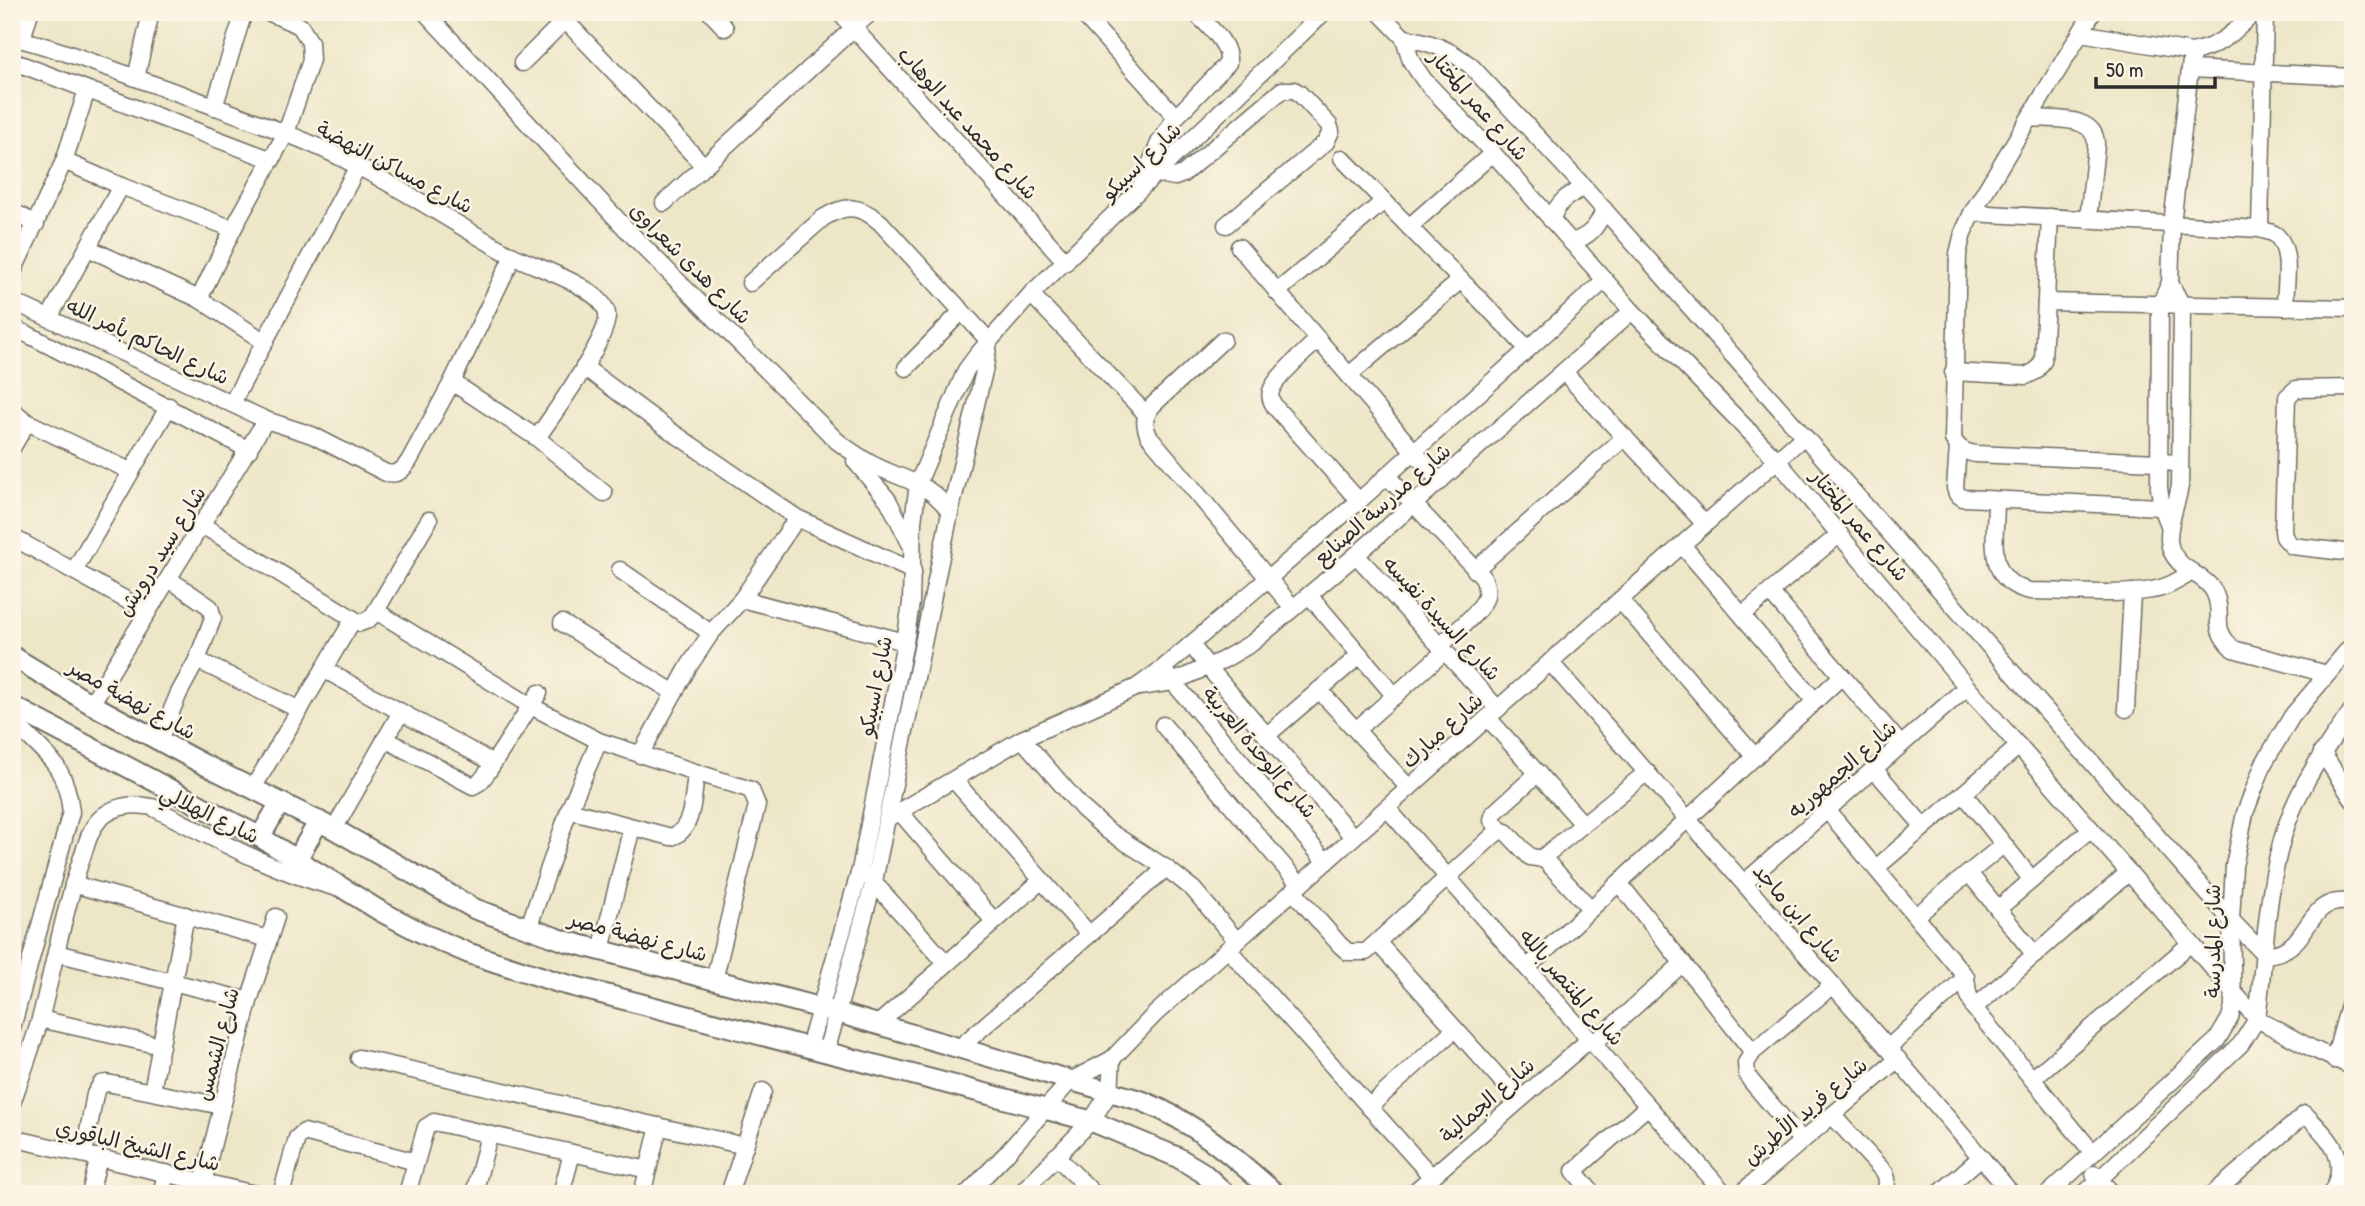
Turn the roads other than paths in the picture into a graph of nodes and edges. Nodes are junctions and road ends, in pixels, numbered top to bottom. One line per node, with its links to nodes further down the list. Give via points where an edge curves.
1 (30, 12): 20 (street)
2 (151, 12): 27 (street)
3 (244, 12): 30 (street)
4 (268, 12): 33 (street, via 300,26 312,51)
5 (425, 12): 102 (street, شارع هدى شعراوى, via 628,230)
6 (710, 12): 18 (street)
7 (839, 12): 17 (street, شارع محمد عبد الوهاب)
8 (871, 12): 17 (street)
9 (1082, 12): 31 (street)
10 (1195, 12): 31 (street, via 1226,47 1228,63)
11 (1324, 12): 40 (street, شارع اسبيكو)
12 (1379, 12): 21 (street)
13 (2093, 12): 19 (street)
14 (2255, 12): 22 (street, via 2221,43)
15 (2264, 12): 26 (street)
16 (569, 16): 24 (street); 39 (street)
17 (852, 27): 39 (street); 62 (street, شارع محمد عبد الوهاب)
18 (725, 28)
19 (2081, 33): 22 (street); 32 (street)
20 (17, 38): 27 (street, شارع مساكن النهضة)
21 (1404, 38): 34 (street, شارع عمر المختار, via 1423,80); 42 (street, شارع عمر المختار, via 1429,41 1471,66)
22 (2192, 52): 25 (street)
23 (12, 61): 29 (street)
24 (522, 63)
25 (2190, 69): 26 (street); 53 (street)
26 (2263, 73): 28 (street); 57 (street)
27 (135, 78): 30 (street, شارع مساكن النهضة)
28 (2353, 78)
29 (87, 90): 36 (street); 37 (street)
30 (214, 107): 33 (street, شارع مساكن النهضة)
31 (1177, 117): 43 (street, via 1156,149)
32 (2030, 118): 48 (street); 51 (street, via 2078,122 2092,130 2096,146)
33 (286, 133): 36 (street); 38 (street, شارع مساكن النهضة)
34 (1493, 153): 50 (street, شارع عمر المختار); 55 (street)
35 (1342, 158): 44 (street)
36 (272, 160): 56 (street)
37 (65, 161): 41 (street); 52 (street)
38 (358, 166): 61 (street, شارع مساكن النهضة); 84 (street)
39 (704, 166): 45 (street)
40 (1157, 174): 43 (street, شارع اسبيكو); 54 (street, via 1183,174 1282,90 1299,93 1329,125 1329,137)
41 (121, 186): 56 (street); 60 (street)
42 (1585, 188): 46 (street, شارع عمر المختار); 50 (street, via 1563,199)
43 (1138, 192): 62 (street, شارع اسبيكو)
44 (1384, 201): 55 (street); 68 (street)
45 (664, 204)
46 (1604, 209): 58 (street, via 1592,232); 100 (street, شارع عمر المختار)
47 (12, 211): 52 (street)
48 (1972, 213): 49 (street); 89 (street, via 1958,254)
49 (2050, 217): 51 (street); 72 (street)
50 (1551, 219): 58 (street, شارع عمر المختار)
51 (2088, 219): 53 (street)
52 (36, 224): 63 (street)
53 (2172, 224): 57 (street); 67 (street)
54 (1226, 225)
55 (1409, 227): 64 (street)
56 (233, 229): 70 (street)
57 (2260, 229): 75 (street, via 2274,233 2284,245)
58 (1571, 242): 65 (street, شارع عمر المختار)
59 (1239, 247): 68 (street)
60 (89, 248): 70 (street); 79 (street)
61 (513, 256): 86 (street, شارع مساكن النهضة, via 590,291 601,301 607,315 605,330); 91 (street)
62 (1066, 262): 69 (street, شارع اسبيكو)
63 (12, 274)
64 (1461, 280): 85 (street); 90 (street)
65 (1605, 281): 78 (street, شارع عمر المختار); 85 (street, شارع مدرسة الصنايع)
66 (750, 283): 77 (street, via 824,218 837,209 852,207 880,222)
67 (2170, 283): 73 (street); 74 (street)
68 (1277, 292): 81 (street)
69 (1031, 294): 83 (street, شارع اسبيكو); 96 (street)
70 (198, 299): 84 (street)
71 (12, 301): 79 (street, شارع الحاكم بأمر الله)
72 (2046, 302): 73 (street); 89 (street, via 2043,361 2036,371 2026,376)
73 (2160, 304): 74 (street); 108 (street)
74 (2182, 305): 75 (street); 109 (street)
75 (2285, 307): 76 (street)
76 (2353, 308)
77 (962, 312): 83 (street); 87 (street)
78 (1632, 312): 88 (street, شارع مدرسة الصنايع); 107 (street, شارع عمر المختار)
79 (49, 318): 93 (street, شارع الحاكم بأمر الله)
80 (12, 328): 94 (street)
81 (1318, 339): 90 (street); 115 (street, via 1277,380 1270,398)
82 (1223, 340): 96 (street)
83 (989, 341): 113 (street, شارع اسبيكو, via 966,370); 119 (street, شارع اسبيكو)
84 (265, 342): 93 (street)
85 (1528, 349): 106 (street, شارع مدرسة الصنايع)
86 (584, 368): 101 (street); 120 (street)
87 (906, 368)
88 (1563, 372): 99 (street); 112 (street, شارع مدرسة الصنايع)
89 (1954, 372): 103 (street, via 1952,429)
90 (1349, 375): 106 (street)
91 (452, 382): 97 (street, شارع الحاكم بأمر الله, via 409,461 395,474 312,435); 101 (street)
92 (2353, 388): 129 (street, via 2296,389 2287,397 2283,531 2292,546)
93 (232, 404): 97 (street, شارع الحاكم بأمر الله)
94 (169, 406): 105 (street); 110 (street)
95 (12, 410): 98 (street)
96 (1146, 414): 136 (street, via 1144,426 1149,436)
97 (266, 420): 105 (street, شارع سيد درويش)
98 (27, 422): 104 (street); 110 (street)
99 (1625, 437): 122 (street); 132 (street)
100 (1804, 437): 107 (street, شارع مبارك); 239 (street, شارع عمر المختار)
101 (537, 438): 114 (street)
102 (837, 440): 113 (street, شارع هدى شعراوى, via 862,459); 128 (street, via 888,500)
103 (1958, 447): 108 (street, via 1976,454); 116 (street, via 1957,494 1969,500)
104 (12, 448)
105 (249, 450): 123 (street, شارع سيد درويش)
106 (1414, 452): 111 (street, شارع مدرسة الصنايع); 112 (street)
107 (1777, 460): 122 (street, شارع مبارك); 125 (street, شارع عمر المختار)
108 (2159, 462): 109 (street); 118 (street)
109 (2180, 463): 124 (street, via 2180,486)
110 (130, 471): 133 (street)
111 (1387, 476): 115 (street, شارع مدرسة الصنايع); 117 (street)
112 (1440, 482): 117 (street, شارع مدرسة الصنايع)
113 (918, 483): 119 (street, شارع هدى شعراوى, via 938,496); 128 (street, شارع اسبيكو)
114 (604, 493)
115 (1359, 501): 136 (street, شارع مدرسة الصنايع)
116 (1996, 501): 118 (street); 139 (street, via 1997,565 2004,579 2016,588)
117 (1414, 504): 130 (street, شارع مدرسة الصنايع); 132 (street)
118 (2162, 507): 124 (street)
119 (950, 513): 205 (street, شارع اسبيكو)
120 (797, 518): 134 (street); 141 (street)
121 (429, 520): 144 (street)
122 (1705, 524): 127 (street, شارع مبارك)
123 (202, 525): 137 (street, شارع سيد درويش); 147 (street)
124 (2169, 525): 135 (street, via 2172,554)
125 (1840, 534): 138 (street); 165 (street, شارع عمر المختار)
126 (12, 537): 133 (street)
127 (1682, 545): 142 (street, شارع مبارك); 146 (street)
128 (913, 549): 134 (street, شارع اسبيكو)
129 (2353, 553)
130 (1356, 555): 140 (street, شارع مدرسة الصنايع); 153 (street, شارع السيدة نفيسه)
131 (620, 570): 149 (street)
132 (1475, 570): 153 (street, via 1487,587 1486,598)
133 (74, 571): 145 (street)
134 (912, 571): 150 (street, شارع اسبيكو)
135 (2192, 572): 139 (street, via 2154,590); 161 (street, via 2216,594 2219,631 2232,649)
136 (1269, 578): 143 (street); 151 (street, شارع مدرسة الصنايع)
137 (169, 579): 145 (street, شارع سيد درويش); 156 (street, via 212,610 213,623)
138 (1770, 592): 146 (street); 162 (street)
139 (2132, 592): 173 (street)
140 (1309, 594): 143 (street, شارع مدرسة الصنايع); 154 (street)
141 (742, 599): 149 (street); 150 (street)
142 (1620, 600): 157 (street, شارع مبارك); 190 (street)
143 (1293, 608): 158 (street, شارع مدرسة الصنايع, via 1252,643)
144 (376, 611): 147 (street, via 368,620); 169 (street)
145 (148, 612): 171 (street, شارع سيد درويش)
146 (1742, 615): 170 (street)
147 (353, 620): 160 (street)
148 (562, 623): 167 (street)
149 (711, 634): 167 (street)
150 (905, 642): 221 (street, شارع اسبيكو)
151 (1191, 644): 158 (street, شارع الوحدة العربية); 159 (street, شارع مدرسة الصنايع)
152 (2353, 644): 161 (street, شارع المدرسة)
153 (1442, 649): 168 (street); 177 (street, شارع السيدة نفيسه)
154 (1360, 655): 166 (street); 168 (street)
155 (12, 656): 171 (street, شارع نهضة مصر)
156 (197, 660): 175 (street); 184 (street)
157 (1550, 662): 177 (street, شارع مبارك); 193 (street, شارع ابن ماجد)
158 (1208, 667): 163 (street, شارع مدرسة الصنايع); 181 (street, شارع الوحدة العربية)
159 (1162, 669): 163 (street, شارع الوحدة العربية); 164 (street, شارع مدرسة الصنايع)
160 (326, 670): 175 (street); 176 (street)
161 (2327, 674): 239 (street, شارع المدرسة, via 2292,716 2264,763 2245,813 2234,866)
162 (1842, 676): 170 (street); 186 (street)
163 (1173, 682): 164 (street, شارع مدرسة الصنايع); 218 (street, شارع الوحدة العربية)
164 (1136, 687): 183 (street, شارع مدرسة الصنايع)
165 (1967, 687): 186 (street, شارع الجمهوريه); 187 (street, شارع عمر المختار)
166 (1319, 690): 180 (street); 181 (street)
167 (673, 692): 189 (street)
168 (1395, 696): 180 (street)
169 (535, 700): 185 (street); 191 (street)
170 (1815, 701): 190 (street)
171 (91, 704): 184 (street, شارع نهضة مصر)
172 (12, 706): 213 (street)
173 (2126, 709)
174 (2353, 709): 188 (street)
175 (300, 710): 197 (street)
176 (401, 712): 182 (street); 191 (street)
177 (1493, 713): 195 (street, شارع السيدة نفيسه); 198 (street, شارع مبارك)
178 (12, 720): 266 (street, via 54,761 64,777 71,812)
179 (1163, 725): 231 (street)
180 (1356, 730): 198 (street)
181 (1266, 736): 214 (street, شارع الوحدة العربية)
182 (385, 738): 191 (street, via 467,785 480,782); 208 (street)
183 (1022, 738): 196 (street, شارع مدرسة الصنايع); 219 (street, via 1083,809)
184 (159, 740): 197 (street, شارع نهضة مصر)
185 (599, 741): 189 (street); 203 (street)
186 (1901, 745): 192 (street, شارع الجمهوريه)
187 (2019, 746): 199 (street); 211 (street, شارع عمر المختار)
188 (2322, 752): 200 (street); 250 (street, via 2297,800 2279,850)
189 (640, 755): 194 (street)
190 (1755, 757): 206 (street)
191 (493, 763)
192 (1874, 769): 204 (street, شارع الجمهوريه); 210 (street)
193 (1647, 772): 206 (street, شارع ابن ماجد); 207 (street)
194 (696, 774): 209 (street, via 688,818 679,835); 255 (street, via 746,787 757,805)
195 (1538, 774): 207 (street, شارع السيدة نفيسه); 212 (street, via 1494,813 1492,820)
196 (954, 779): 205 (street, شارع مدرسة الصنايع); 225 (street)
197 (253, 788): 201 (street, شارع نهضة مصر)
198 (1409, 788): 202 (street, شارع مبارك)
199 (1964, 794): 210 (street); 215 (street)
200 (2353, 800)
201 (281, 803): 208 (street, شارع نهضة مصر); 213 (street)
202 (1387, 808): 214 (street, شارع مبارك); 224 (street, شارع المنتصر بالله)
203 (569, 810): 209 (street); 241 (street)
204 (1827, 810): 220 (street); 229 (street, شارع الجمهوريه)
205 (894, 815): 227 (street, شارع اسبيكو); 240 (street)
206 (1688, 820): 228 (street); 229 (street, شارع ابن ماجد)
207 (1583, 824): 217 (street)
208 (327, 825): 216 (street); 241 (street, شارع نهضة مصر, via 475,909)
209 (632, 827): 247 (street)
210 (1924, 827): 220 (street)
211 (2091, 829): 222 (street, شارع عمر المختار); 226 (street)
212 (1501, 831): 217 (street, via 1527,855); 224 (street)
213 (260, 837): 216 (street)
214 (1353, 837): 218 (street, شارع مبارك)
215 (2003, 845): 223 (street); 226 (street)
216 (297, 859): 232 (street)
217 (1541, 859): 234 (street)
218 (1326, 862): 231 (street, شارع مبارك)
219 (1166, 868): 242 (street); 246 (street, via 1193,889)
220 (1876, 868): 237 (street)
221 (860, 870): 227 (street); 262 (street, شارع اسبيكو)
222 (2129, 872): 245 (street, شارع عمر المختار); 249 (street)
223 (1969, 873): 235 (street); 237 (street)
224 (1448, 878): 244 (street); 253 (street, شارع المنتصر بالله)
225 (1042, 880): 240 (street); 242 (street)
226 (2032, 880): 235 (street)
227 (874, 881): 251 (street); 262 (street, شارع اسبيكو)
228 (1619, 883): 234 (street); 252 (street)
229 (1744, 883): 257 (street, شارع ابن ماجد)
230 (73, 884): 232 (street, شارع الهلالي, via 96,823 108,812 137,804 152,807 265,864); 236 (street); 248 (street, شارع الهلالي)
231 (1296, 888): 244 (street, via 1348,952 1366,952); 246 (street, شارع مبارك)
232 (347, 890): 271 (street, via 424,934 512,969)
233 (2353, 903): 250 (street, via 2333,903 2320,909 2288,948)
234 (1591, 909): 253 (street)
235 (1998, 909): 249 (street)
236 (186, 915): 243 (street); 256 (street)
237 (1916, 916): 254 (street)
238 (276, 918): 243 (street, شارع الشمس)
239 (2231, 920): 250 (street, شارع عمر المختار); 259 (street, شارع المدرسة)
240 (994, 921): 251 (street)
241 (528, 929): 247 (street, شارع نهضة مصر)
242 (1089, 934): 270 (street)
243 (268, 939): 260 (street, شارع الشمس)
244 (1378, 943): 267 (street)
245 (2191, 943): 259 (street, شارع عمر المختار); 278 (street)
246 (1233, 945): 275 (street, شارع مبارك); 287 (street)
247 (601, 950): 255 (street, شارع نهضة مصر)
248 (56, 953): 256 (street); 263 (street, شارع الهلالي)
249 (2035, 955): 261 (street)
250 (2265, 955): 264 (street)
251 (946, 963): 265 (street)
252 (1683, 964): 268 (street, شارع الجمالية); 272 (street)
253 (1527, 968): 268 (street, شارع المنتصر بالله)
254 (1966, 977): 261 (street); 273 (street, شارع فريد الأطرش)
255 (714, 980): 262 (street, شارع نهضة مصر)
256 (173, 982): 260 (street); 269 (street)
257 (1833, 985): 272 (street); 273 (street, شارع ابن ماجد)
258 (2353, 991): 276 (street)
259 (2234, 993): 264 (street, شارع عمر المختار); 300 (street, شارع المدرسة, via 2231,1018 2217,1040)
260 (249, 1001): 285 (street, شارع الشمس)
261 (1974, 1008): 278 (street)
262 (829, 1010): 265 (street, شارع نهضة مصر); 271 (street, شارع اسبيكو)
263 (40, 1019): 269 (street); 284 (street, شارع الهلالي)
264 (2257, 1019): 276 (street); 305 (street, via 2241,1044)
265 (878, 1024): 270 (street, شارع نهضة مصر)
266 (12, 1028)
267 (1455, 1029): 283 (street); 287 (street)
268 (1592, 1041): 283 (street, شارع الجمالية); 286 (street, شارع المنتصر بالله)
269 (161, 1046): 280 (street)
270 (959, 1048): 279 (street, شارع نهضة مصر)
271 (817, 1049): 288 (street)
272 (1754, 1052): 294 (street, via 1746,1063 1747,1075)
273 (1893, 1054): 289 (street, شارع فريد الأطرش); 299 (street, شارع ابن ماجد)
274 (359, 1058): 291 (street)
275 (1112, 1059): 279 (street, شارع مبارك); 282 (street)
276 (2334, 1060): 277 (street)
277 (2353, 1067)
278 (2032, 1079): 300 (street)
279 (1070, 1081): 282 (street, شارع نهضة مصر); 288 (street)
280 (152, 1091): 285 (street); 297 (street, via 107,1083 98,1087)
281 (763, 1091): 295 (street)
282 (1110, 1092): 290 (street); 320 (street, شارع نهضة مصر, via 1190,1124)
283 (1519, 1100): 304 (street, شارع الجمالية)
284 (12, 1103)
285 (222, 1106): 306 (street, شارع الشمس)
286 (1648, 1106): 322 (street, via 1574,1171); 323 (street, شارع المنتصر بالله)
287 (1369, 1107): 304 (street)
288 (1045, 1109): 290 (street); 316 (street)
289 (1832, 1115): 294 (street, شارع فريد الأطرش); 325 (street, via 1885,1173)
290 (1091, 1121): 298 (street); 319 (street, via 1177,1157)
291 (659, 1126): 295 (street); 302 (street)
292 (488, 1135): 296 (street); 301 (street, via 431,1123); 312 (street)
293 (12, 1138): 297 (street, شارع الشيخ الباقوري)
294 (1802, 1141): 324 (street, شارع فريد الأطرش)
295 (745, 1146): 315 (street)
296 (572, 1153): 302 (street); 313 (street)
297 (91, 1156): 303 (street, شارع الشيخ الباقوري); 307 (street)
298 (1056, 1156): 317 (street); 318 (street)
299 (1981, 1157): 326 (street); 327 (street, شارع ابن ماجد)
300 (2088, 1158): 305 (street); 328 (street, شارع المدرسة)
301 (416, 1162): 310 (street, via 304,1132 297,1138); 311 (street)
302 (648, 1170): 314 (street)
303 (166, 1173): 306 (street, شارع الشيخ الباقوري); 308 (street)
304 (1432, 1177): 321 (street, شارع الجمالية)
305 (2100, 1180): 329 (street); 330 (street)
306 (203, 1182): 309 (street, شارع الشيخ الباقوري)
307 (90, 1194)
308 (161, 1194)
309 (254, 1194)
310 (281, 1194)
311 (407, 1194)
312 (474, 1194)
313 (561, 1194)
314 (642, 1194)
315 (729, 1194)
316 (967, 1194)
317 (1020, 1194)
318 (1094, 1194)
319 (1226, 1194)
320 (1276, 1194)
321 (1412, 1194)
322 (1593, 1194)
323 (1725, 1194)
324 (1740, 1194)
325 (1886, 1194)
326 (1939, 1194)
327 (2012, 1194)
328 (2048, 1194)
329 (2084, 1194)
330 (2113, 1194)
331 (2213, 1194): 332 (street, via 2305,1114 2337,1153 2338,1181)
332 (2331, 1194)

